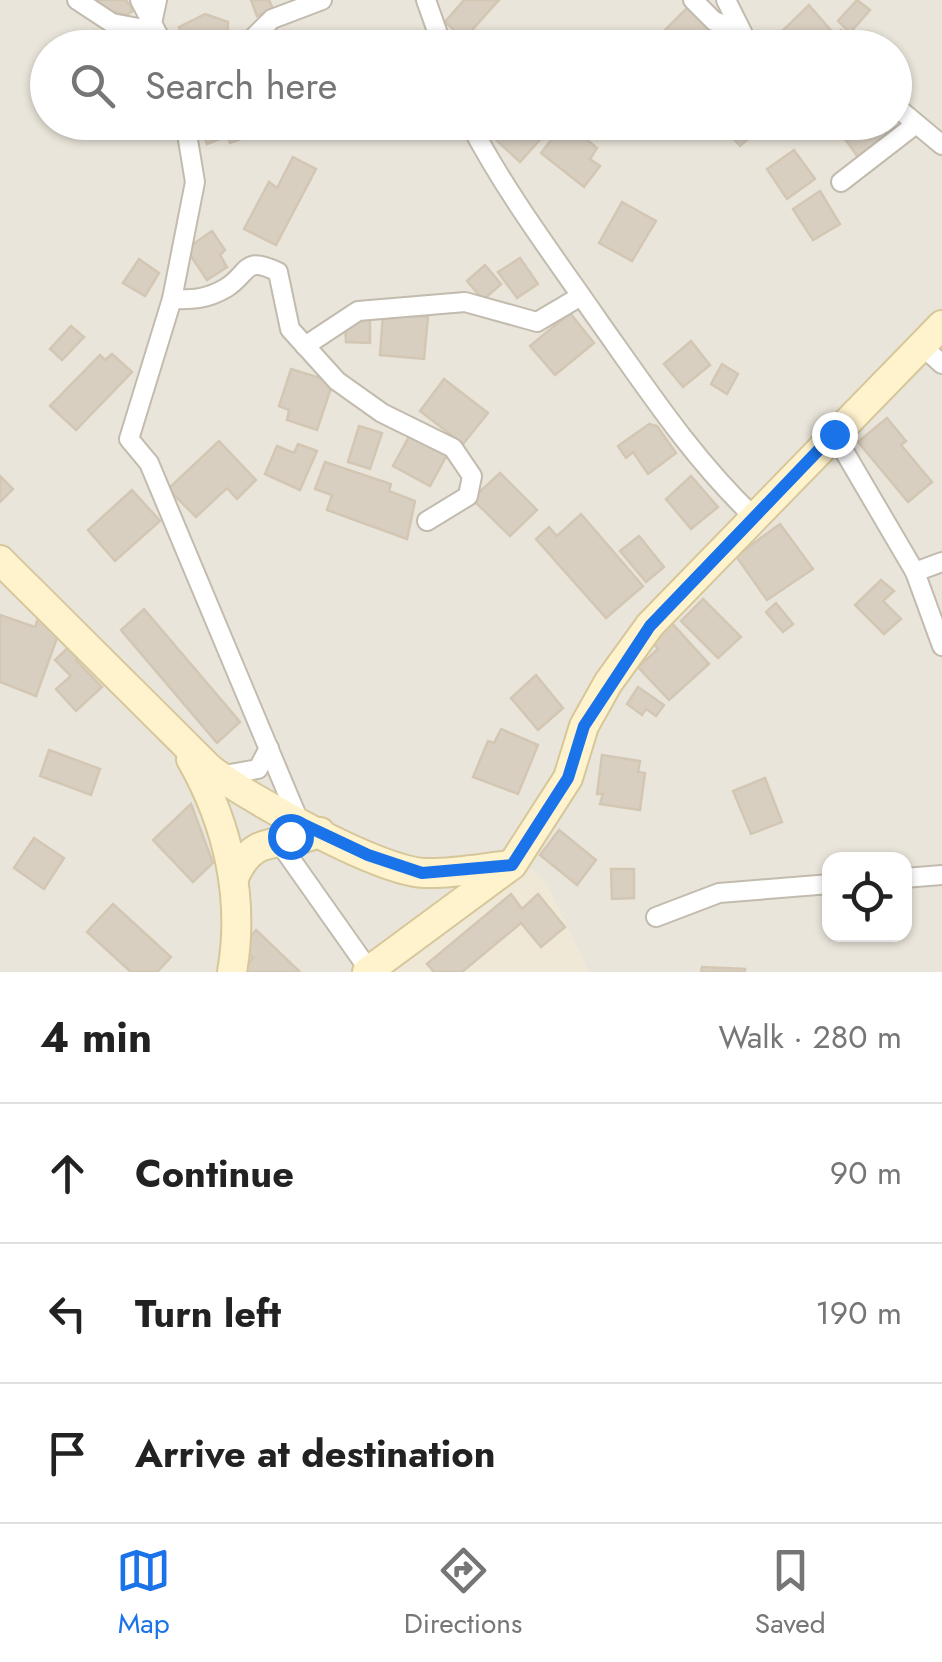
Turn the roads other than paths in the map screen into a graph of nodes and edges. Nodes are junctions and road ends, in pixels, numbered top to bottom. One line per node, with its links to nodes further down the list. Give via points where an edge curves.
1 (77, 0): 8 (street, via 112,23 144,29)
2 (140, 0): 8 (street)
3 (158, 0): 8 (street)
4 (322, 0): 10 (street, via 272,19)
5 (693, 0): 12 (street, via 714,21)
6 (726, 0): 12 (street)
7 (433, 2): 11 (street)
8 (154, 19): 9 (street)
9 (159, 30)
10 (261, 30)
11 (439, 30)
12 (738, 30)
13 (912, 121): 14 (street)
14 (916, 124): 15 (street); 19 (street)
15 (912, 127)
16 (188, 140): 22 (street, via 196,182)
17 (479, 140): 21 (street)
18 (895, 140): 20 (street)
19 (942, 145)
20 (841, 182)
21 (581, 296): 24 (street, via 537,322 465,302 358,310); 27 (street, via 712,477)
22 (172, 299): 24 (street, via 199,300 230,286 244,268 261,264 278,272 290,329); 33 (street, via 129,439 149,463)
23 (942, 325): 25 (street)
24 (305, 346): 28 (street, via 337,381 465,460 472,476 468,496)
25 (932, 355): 26 (street)
26 (834, 434): 27 (street); 31 (street)
27 (754, 517): 39 (street, via 650,626 608,683 584,726 568,778)
28 (427, 521)
29 (942, 562): 31 (street)
30 (2, 568): 34 (street, via 173,728)
31 (915, 572): 32 (street)
32 (942, 646)
33 (269, 748): 34 (street, via 258,768); 35 (street)
34 (213, 782): 35 (street); 37 (street)
35 (274, 798): 36 (street); 37 (street, via 244,809)
36 (309, 826): 38 (street, via 299,842); 39 (street, via 422,873)
37 (228, 830): 38 (street); 41 (street)
38 (270, 842): 41 (street, via 244,854); 45 (street)
39 (512, 865): 45 (street)
40 (942, 876): 42 (street)
41 (234, 878): 46 (street)
42 (912, 878)
43 (822, 885): 44 (street, via 720,893)
44 (656, 916)
45 (368, 971)
46 (232, 972)

